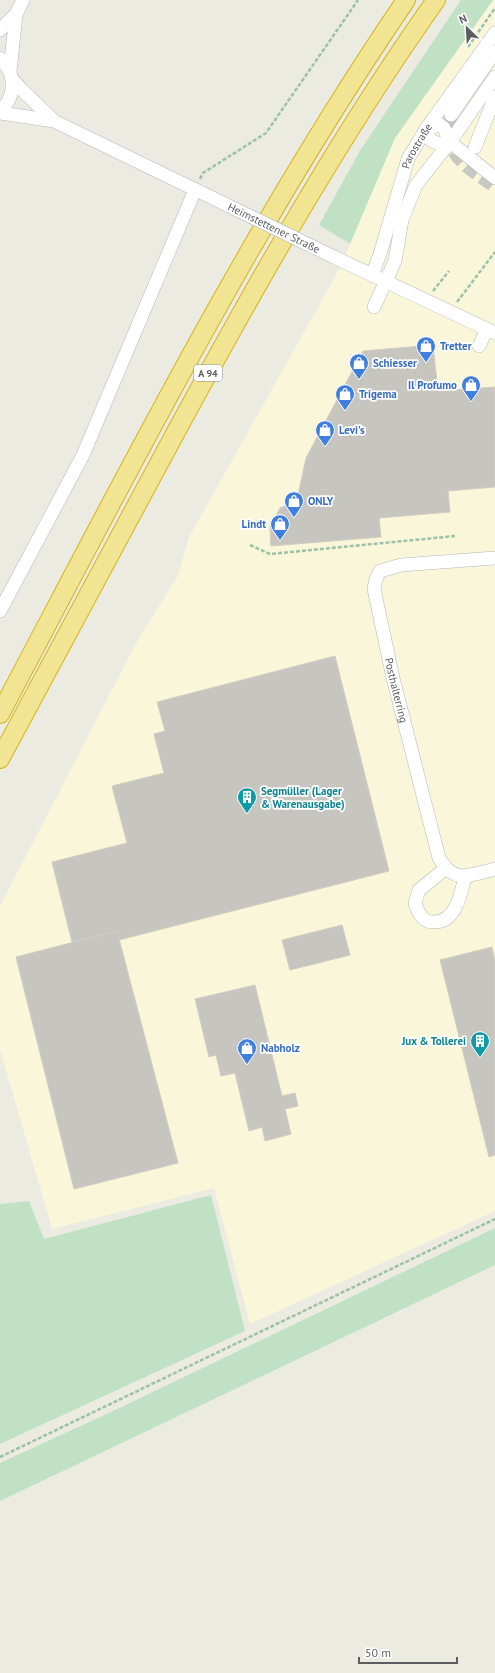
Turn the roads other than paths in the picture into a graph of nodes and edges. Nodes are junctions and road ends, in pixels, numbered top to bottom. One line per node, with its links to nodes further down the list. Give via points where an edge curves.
1 (23, 0): 4 (street)
2 (406, 0): 27 (highway, A 94, via 271,212)
3 (436, 0): 28 (highway, A 94, via 343,139 288,231 230,333)
4 (16, 14): 5 (street); 9 (street)
5 (0, 30)
6 (495, 33): 15 (street, Parostraße)
7 (495, 52): 13 (street)
8 (0, 58): 9 (street, Heimstettener Straße)
9 (11, 75): 12 (street, Heimstettener Straße, via 13,88 10,98); 14 (street, Heimstettener Straße, via 22,90)
10 (495, 77): 16 (street, Parostraße)
11 (495, 97): 17 (street)
12 (0, 112): 14 (street, Heimstettener Straße)
13 (452, 115)
14 (54, 121): 19 (street, Heimstettener Straße)
15 (426, 129): 16 (street, via 432,142); 20 (street, Parostraße, via 408,159)
16 (454, 146): 18 (street); 21 (street, Parostraße, via 416,185 407,203 395,261)
17 (475, 147)
18 (495, 178)
19 (195, 190): 20 (street, Heimstettener Straße, bridge); 26 (street, via 83,455)
20 (372, 275): 21 (street, Heimstettener Straße)
21 (387, 282): 22 (street, Parostraße); 23 (street, Heimstettener Straße)
22 (374, 307)
23 (491, 331): 24 (street)
24 (479, 346)
25 (495, 558): 29 (street, Posthalterring, via 417,570 401,565 380,571 374,589 395,686 439,858)
26 (0, 611)
27 (0, 714)
28 (0, 759)
29 (446, 869): 31 (street, via 452,874); 31 (street, via 419,890 415,903 421,916 430,922 440,922 449,917 458,901)
30 (495, 869): 31 (street)
31 (465, 876)

